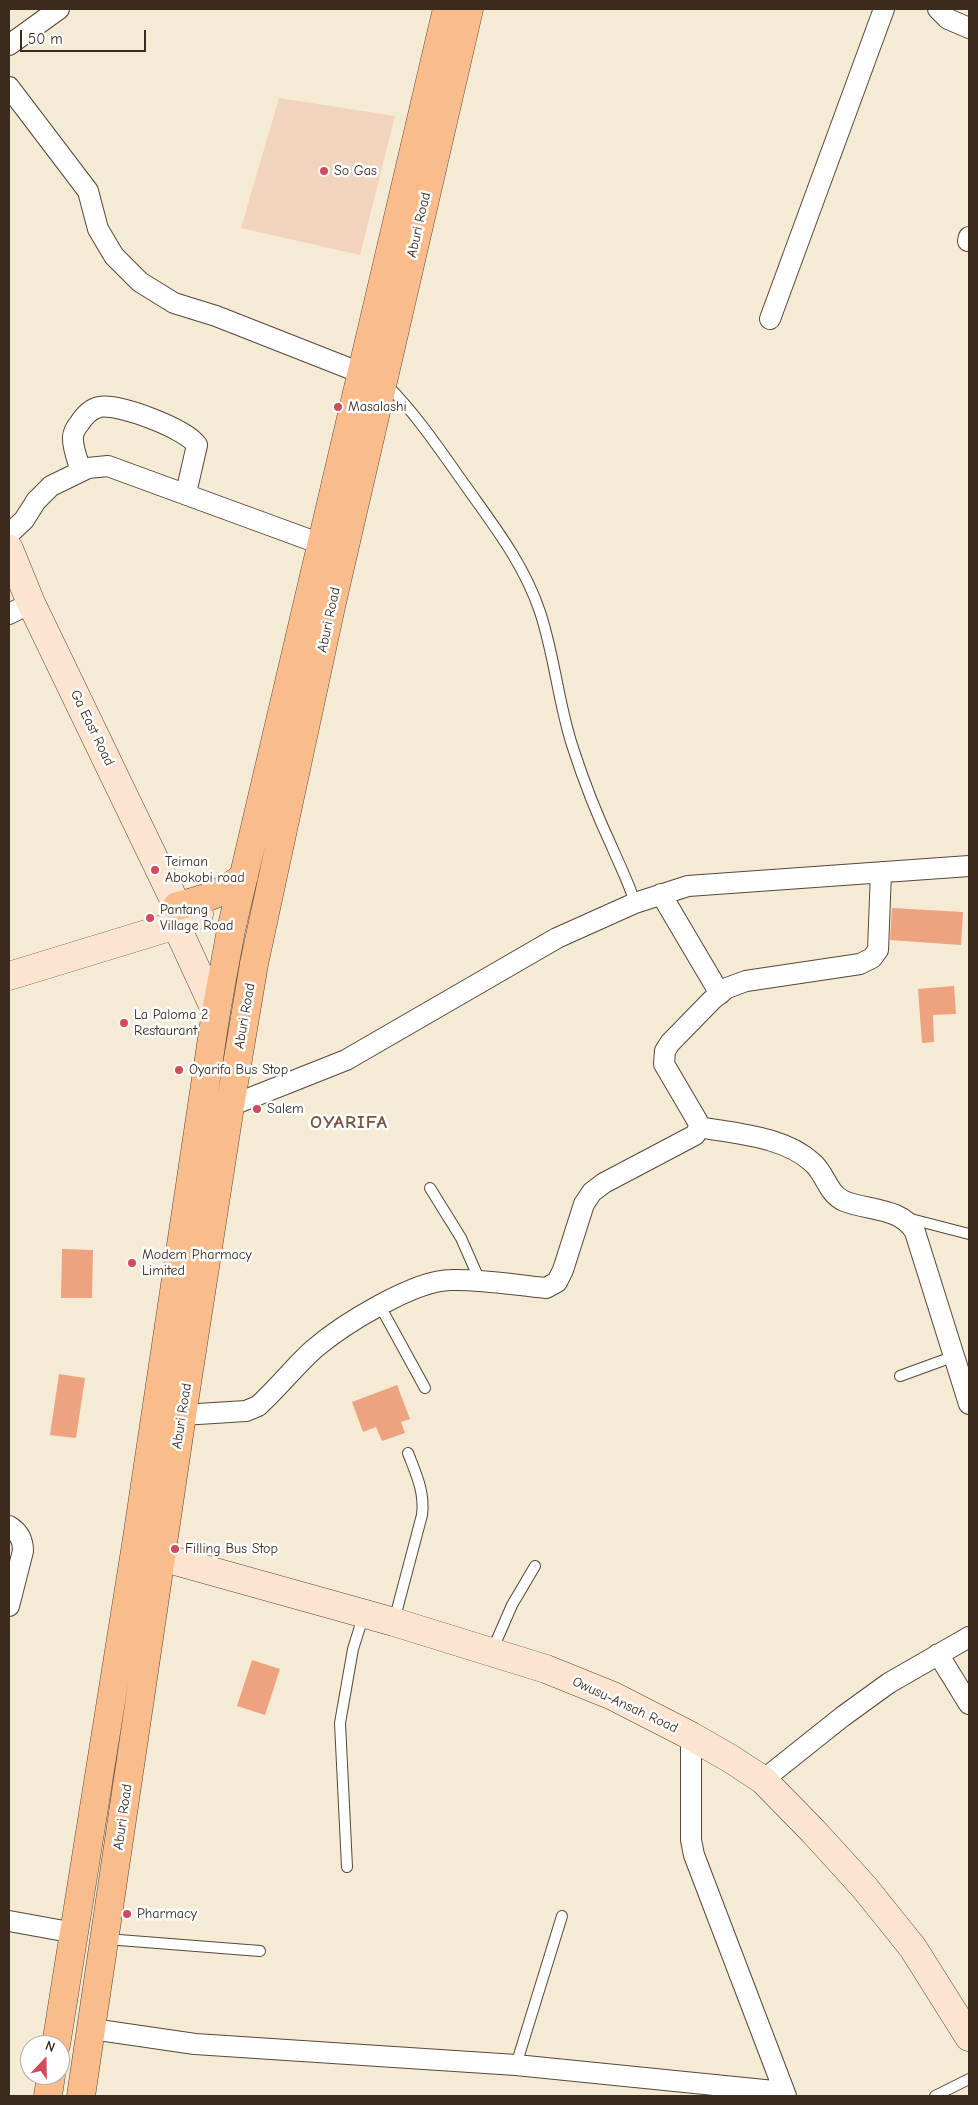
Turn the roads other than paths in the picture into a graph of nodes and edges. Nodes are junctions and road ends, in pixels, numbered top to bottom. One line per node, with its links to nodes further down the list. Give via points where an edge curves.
1 (59, 9): 7 (street)
2 (446, 9): 10 (highway, Aburi Road)
3 (469, 9): 10 (highway, Aburi Road)
4 (884, 9): 9 (street)
5 (938, 9): 6 (street)
6 (969, 28)
7 (9, 45)
8 (9, 87): 10 (street, via 88,191 98,228 114,256 140,282 174,303 216,316)
9 (770, 319)
10 (372, 377): 14 (highway, Aburi Road); 21 (lane, via 417,417 528,578 541,613 573,748); 24 (highway, Aburi Road, via 330,612)
11 (81, 471): 12 (street, via 108,466); 12 (street, via 73,438 75,429 91,411 100,407 117,408 192,438 197,445); 13 (street, via 51,486)
12 (186, 493): 14 (street)
13 (9, 534)
14 (321, 544): 19 (highway, Aburi Road)
15 (9, 549): 16 (street, Ga East Road)
16 (20, 608): 22 (street, Ga East Road)
17 (969, 866): 18 (street)
18 (881, 872): 20 (street, via 688,886); 26 (street, via 878,950 872,958 860,964 746,981)
19 (244, 876): 22 (highway, via 222,892 197,902); 23 (highway, Aburi Road)
20 (661, 894): 21 (street); 26 (street)
21 (635, 903): 28 (street, via 557,938 346,1060)
22 (184, 915): 23 (street); 25 (street); 27 (street, Ga East Road)
23 (231, 930): 24 (street, via 242,940); 27 (highway, Aburi Road)
24 (254, 964): 28 (highway, Aburi Road)
25 (9, 976)
26 (720, 994): 29 (street, via 670,1043 663,1057)
27 (216, 1012): 56 (highway, Aburi Road)
28 (230, 1106): 39 (highway, Aburi Road)
29 (699, 1127): 31 (street, via 768,1140 790,1148 814,1164 833,1194 844,1201); 33 (street, via 695,1135 592,1192 584,1204 557,1282 546,1288)
30 (430, 1188): 33 (lane, via 461,1238)
31 (902, 1217): 32 (lane); 35 (street, via 915,1232)
32 (969, 1234)
33 (481, 1282): 34 (street, via 450,1280 424,1284)
34 (380, 1306): 37 (lane); 39 (street, via 327,1338 258,1406 246,1411)
35 (955, 1356): 36 (lane); 38 (street)
36 (900, 1376)
37 (425, 1388)
38 (969, 1404)
39 (182, 1415): 42 (highway, Aburi Road)
40 (408, 1453): 46 (lane, via 424,1504)
41 (9, 1526): 44 (street, via 19,1533 24,1551)
42 (161, 1557): 45 (street, Owusu-Ansah Road); 57 (highway, Aburi Road)
43 (535, 1566): 48 (lane, via 512,1605)
44 (9, 1606)
45 (364, 1614): 46 (street, Owusu-Ansah Road); 53 (lane, via 353,1649 340,1723)
46 (394, 1622): 48 (street, Owusu-Ansah Road)
47 (969, 1637): 49 (street)
48 (491, 1652): 51 (street, Owusu-Ansah Road, via 546,1669 613,1696)
49 (938, 1654): 50 (street); 52 (street, via 889,1683)
50 (969, 1704)
51 (691, 1736): 52 (street, Owusu-Ansah Road); 64 (street, via 694,1855)
52 (762, 1780): 61 (street, Owusu-Ansah Road, via 820,1838 907,1940)
53 (346, 1867)
54 (562, 1916): 62 (lane)
55 (9, 1921): 56 (street)
56 (75, 1933): 60 (highway, Aburi Road)
57 (105, 1939): 58 (lane); 59 (highway, Aburi Road)
58 (260, 1950)
59 (92, 2029): 62 (street, via 195,2044); 65 (highway, Aburi Road)
60 (58, 2035)
61 (969, 2037)
62 (516, 2065): 64 (street)
63 (969, 2079): 66 (lane)
64 (785, 2094)
65 (81, 2096)
66 (935, 2096)

